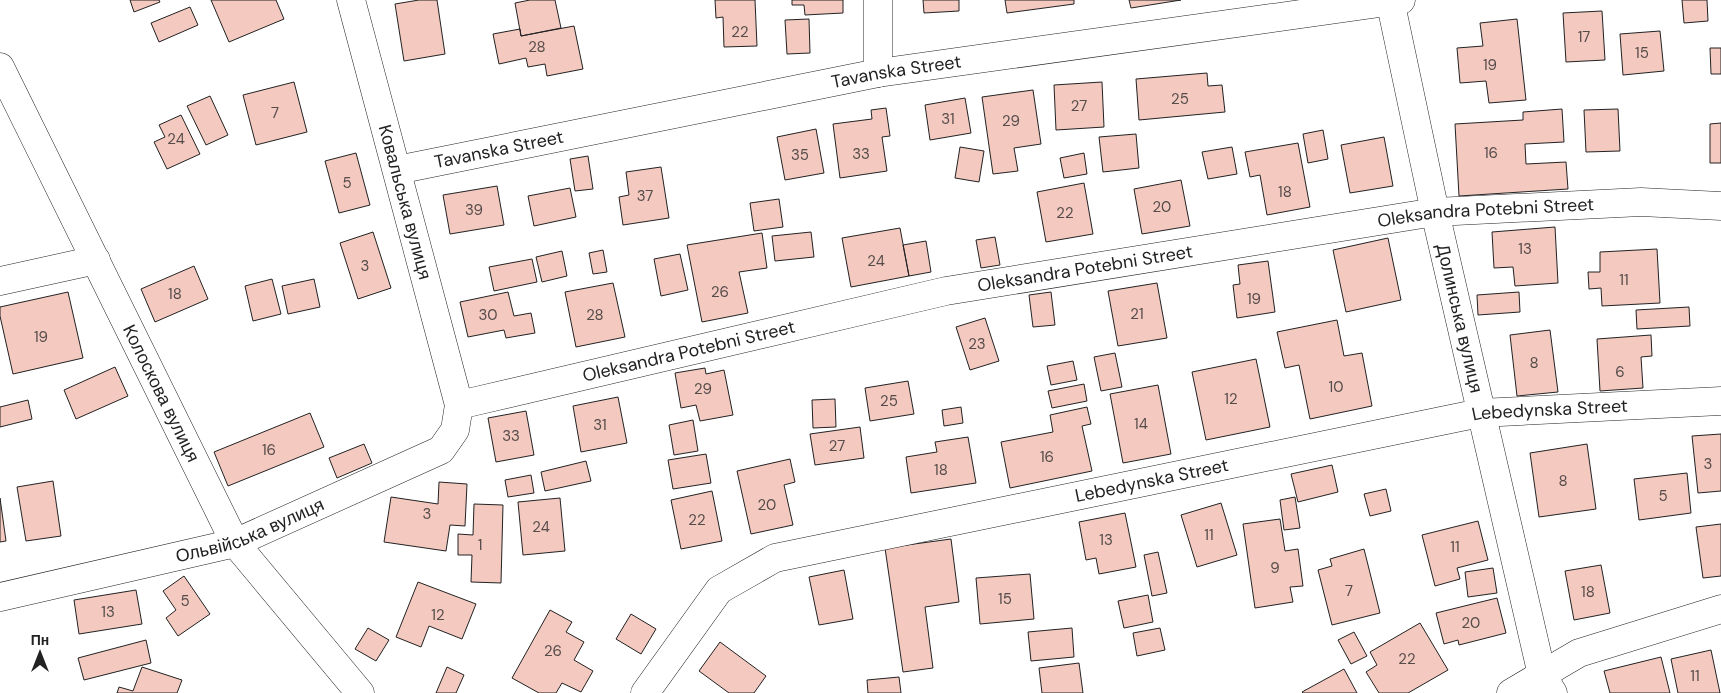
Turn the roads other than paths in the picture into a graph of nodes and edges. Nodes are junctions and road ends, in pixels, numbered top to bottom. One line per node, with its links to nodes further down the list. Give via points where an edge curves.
1 (351, 0): 6 (street, Ковальська вулиця)
2 (878, 0): 5 (street)
3 (1394, 0): 5 (street, Tavanska Street); 8 (street, Долинська вулиця)
4 (0, 67): 9 (street, Колоскова вулиця)
5 (878, 73): 6 (street, Tavanska Street)
6 (397, 170): 12 (street, Ковальська вулиця)
7 (1721, 206): 8 (street, Oleksandra Potebni Street, via 1641,202)
8 (1435, 212): 12 (street, Oleksandra Potebni Street, via 946,291); 13 (street, Долинська вулиця)
9 (96, 260): 10 (street); 14 (street, Колоскова вулиця)
10 (0, 281)
11 (1721, 401): 13 (street, Lebedynska Street)
12 (459, 405): 14 (street, Ольвійська вулиця, via 455,430 441,450)
13 (1480, 414): 17 (street, Долинська вулиця); 19 (street, Lebedynska Street, via 775,558 719,590)
14 (235, 543): 15 (street, Ольвійська вулиця); 18 (street, Колоскова вулиця)
15 (0, 597)
16 (1721, 609): 17 (street, via 1580,653)
17 (1548, 684): 20 (street)
18 (360, 693)
19 (645, 693)
20 (1511, 693)

